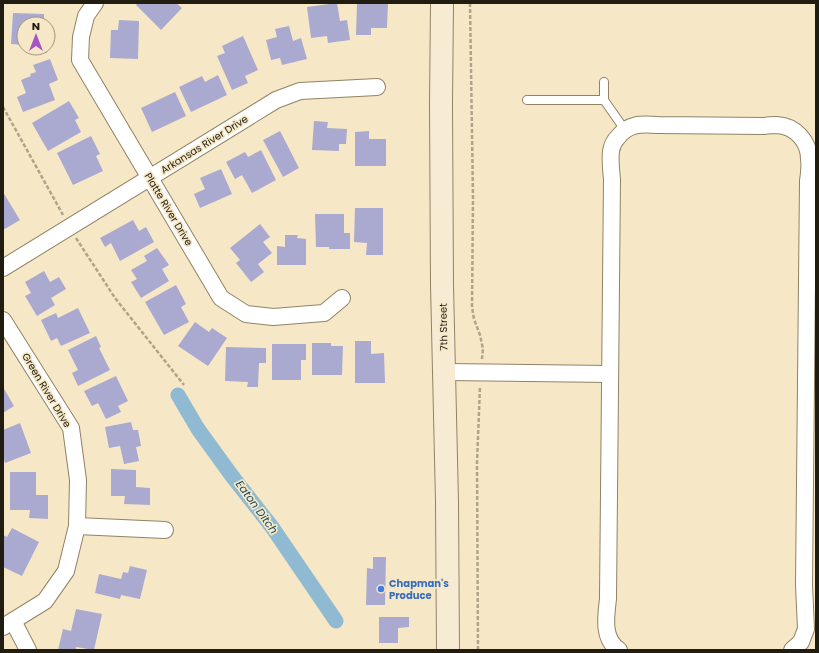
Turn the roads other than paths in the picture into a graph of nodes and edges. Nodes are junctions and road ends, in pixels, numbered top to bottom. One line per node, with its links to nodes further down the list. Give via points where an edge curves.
1 (95, 3): 8 (street, Platte River Drive, via 86,16 81,37 80,60)
2 (442, 3): 12 (street, 7th Street)
3 (604, 82): 6 (lane)
4 (377, 87): 8 (street, Arkansas River Drive, via 300,92 276,100)
5 (527, 100): 6 (lane)
6 (604, 100): 7 (lane)
7 (625, 130): 13 (street, via 614,142 611,152); 20 (street, via 630,126 644,124 778,125 800,135 807,145 810,158 804,585 806,629 801,642)
8 (150, 178): 9 (street, Arkansas River Drive); 10 (street, Platte River Drive, via 221,298 246,314 273,318 324,313)
9 (3, 268)
10 (342, 298)
11 (3, 320): 14 (street, Green River Drive, via 71,428 78,480)
12 (444, 372): 13 (street); 18 (street, 7th Street)
13 (610, 374): 19 (street, via 606,626 608,637)
14 (77, 526): 15 (street); 16 (street, Green River Drive, via 66,570 45,601)
15 (165, 530)
16 (8, 624): 17 (street)
17 (28, 650)
18 (448, 650)
19 (619, 650)
20 (792, 650)

